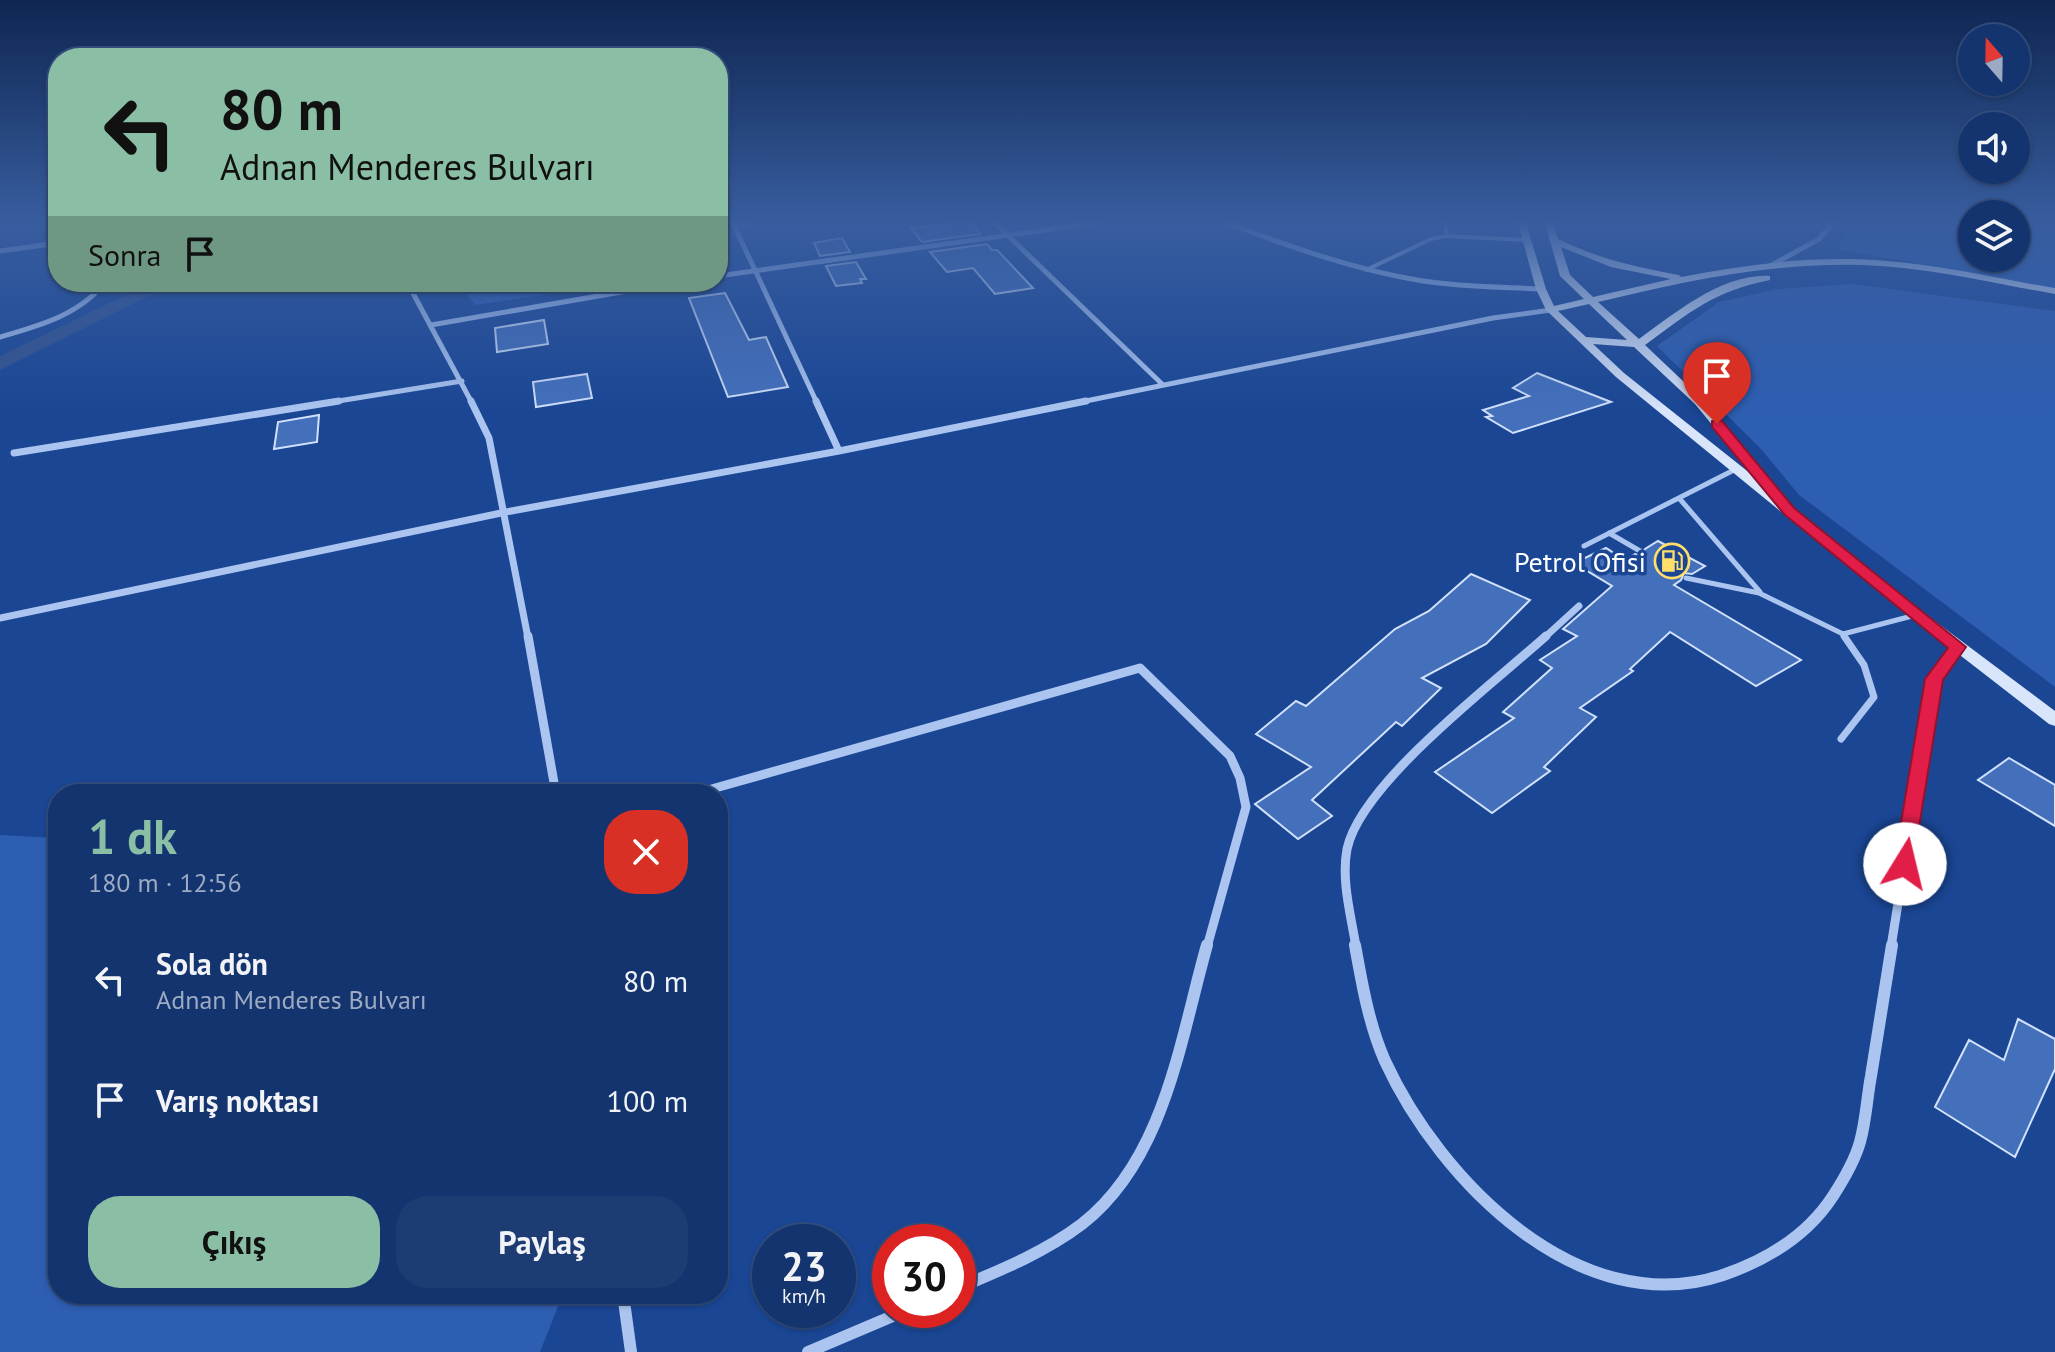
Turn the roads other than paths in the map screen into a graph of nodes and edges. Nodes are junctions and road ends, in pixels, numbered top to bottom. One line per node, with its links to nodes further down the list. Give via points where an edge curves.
1 (762, 286): 24 (street)
2 (1061, 286): 23 (street)
3 (1500, 286): 10 (street)
4 (1540, 286): 10 (main road)
5 (1575, 286): 15 (main road)
6 (1657, 286): 15 (main road)
7 (1732, 286): 21 (main road, via 1681,311)
8 (1967, 286): 16 (main road)
9 (2023, 286): 11 (main road)
10 (1541, 289): 17 (main road)
11 (2055, 291)
12 (97, 292): 19 (street, via 45,322)
13 (413, 292): 18 (street)
14 (611, 292): 18 (street)
15 (1589, 301): 17 (main road); 21 (main road)
16 (2055, 301)
17 (1551, 310): 20 (main road); 23 (street)
18 (431, 325): 22 (street)
19 (0, 337)
20 (1583, 340): 21 (main road); 26 (main road)
21 (1639, 344): 28 (main road, via 1699,402)
22 (462, 381): 25 (street); 29 (street, via 489,438)
23 (1162, 384): 24 (street)
24 (839, 451): 29 (street)
25 (14, 453)
26 (1736, 469): 27 (lane); 28 (main road)
27 (1679, 498): 30 (lane); 34 (lane)
28 (1789, 511): 36 (main road)
29 (506, 512): 37 (street); 42 (street)
30 (1609, 533): 31 (lane); 32 (lane)
31 (1584, 546)
32 (1640, 551)
33 (1686, 578): 34 (lane)
34 (1761, 594): 38 (lane)
35 (1579, 606): 39 (street, via 1382,785 1352,833 1344,861 1363,995 1374,1034 1407,1102 1439,1150 1495,1212 1538,1244 1598,1273 1663,1287 1693,1286 1777,1252 1810,1226 1849,1172 1860,1142 1934,679)
36 (1917, 615): 38 (lane); 39 (main road)
37 (0, 618)
38 (1843, 634): 41 (lane, via 1864,665 1874,697)
39 (1958, 647): 40 (main road)
40 (2055, 720)
41 (1841, 739)
42 (554, 784)
43 (728, 784): 44 (street, via 1140,668 1236,767 1246,807 1151,1136 1120,1185 1073,1230 1046,1249)
44 (976, 1280)
45 (624, 1304): 47 (street)
46 (872, 1325): 48 (street)
47 (631, 1352)
48 (808, 1352)

